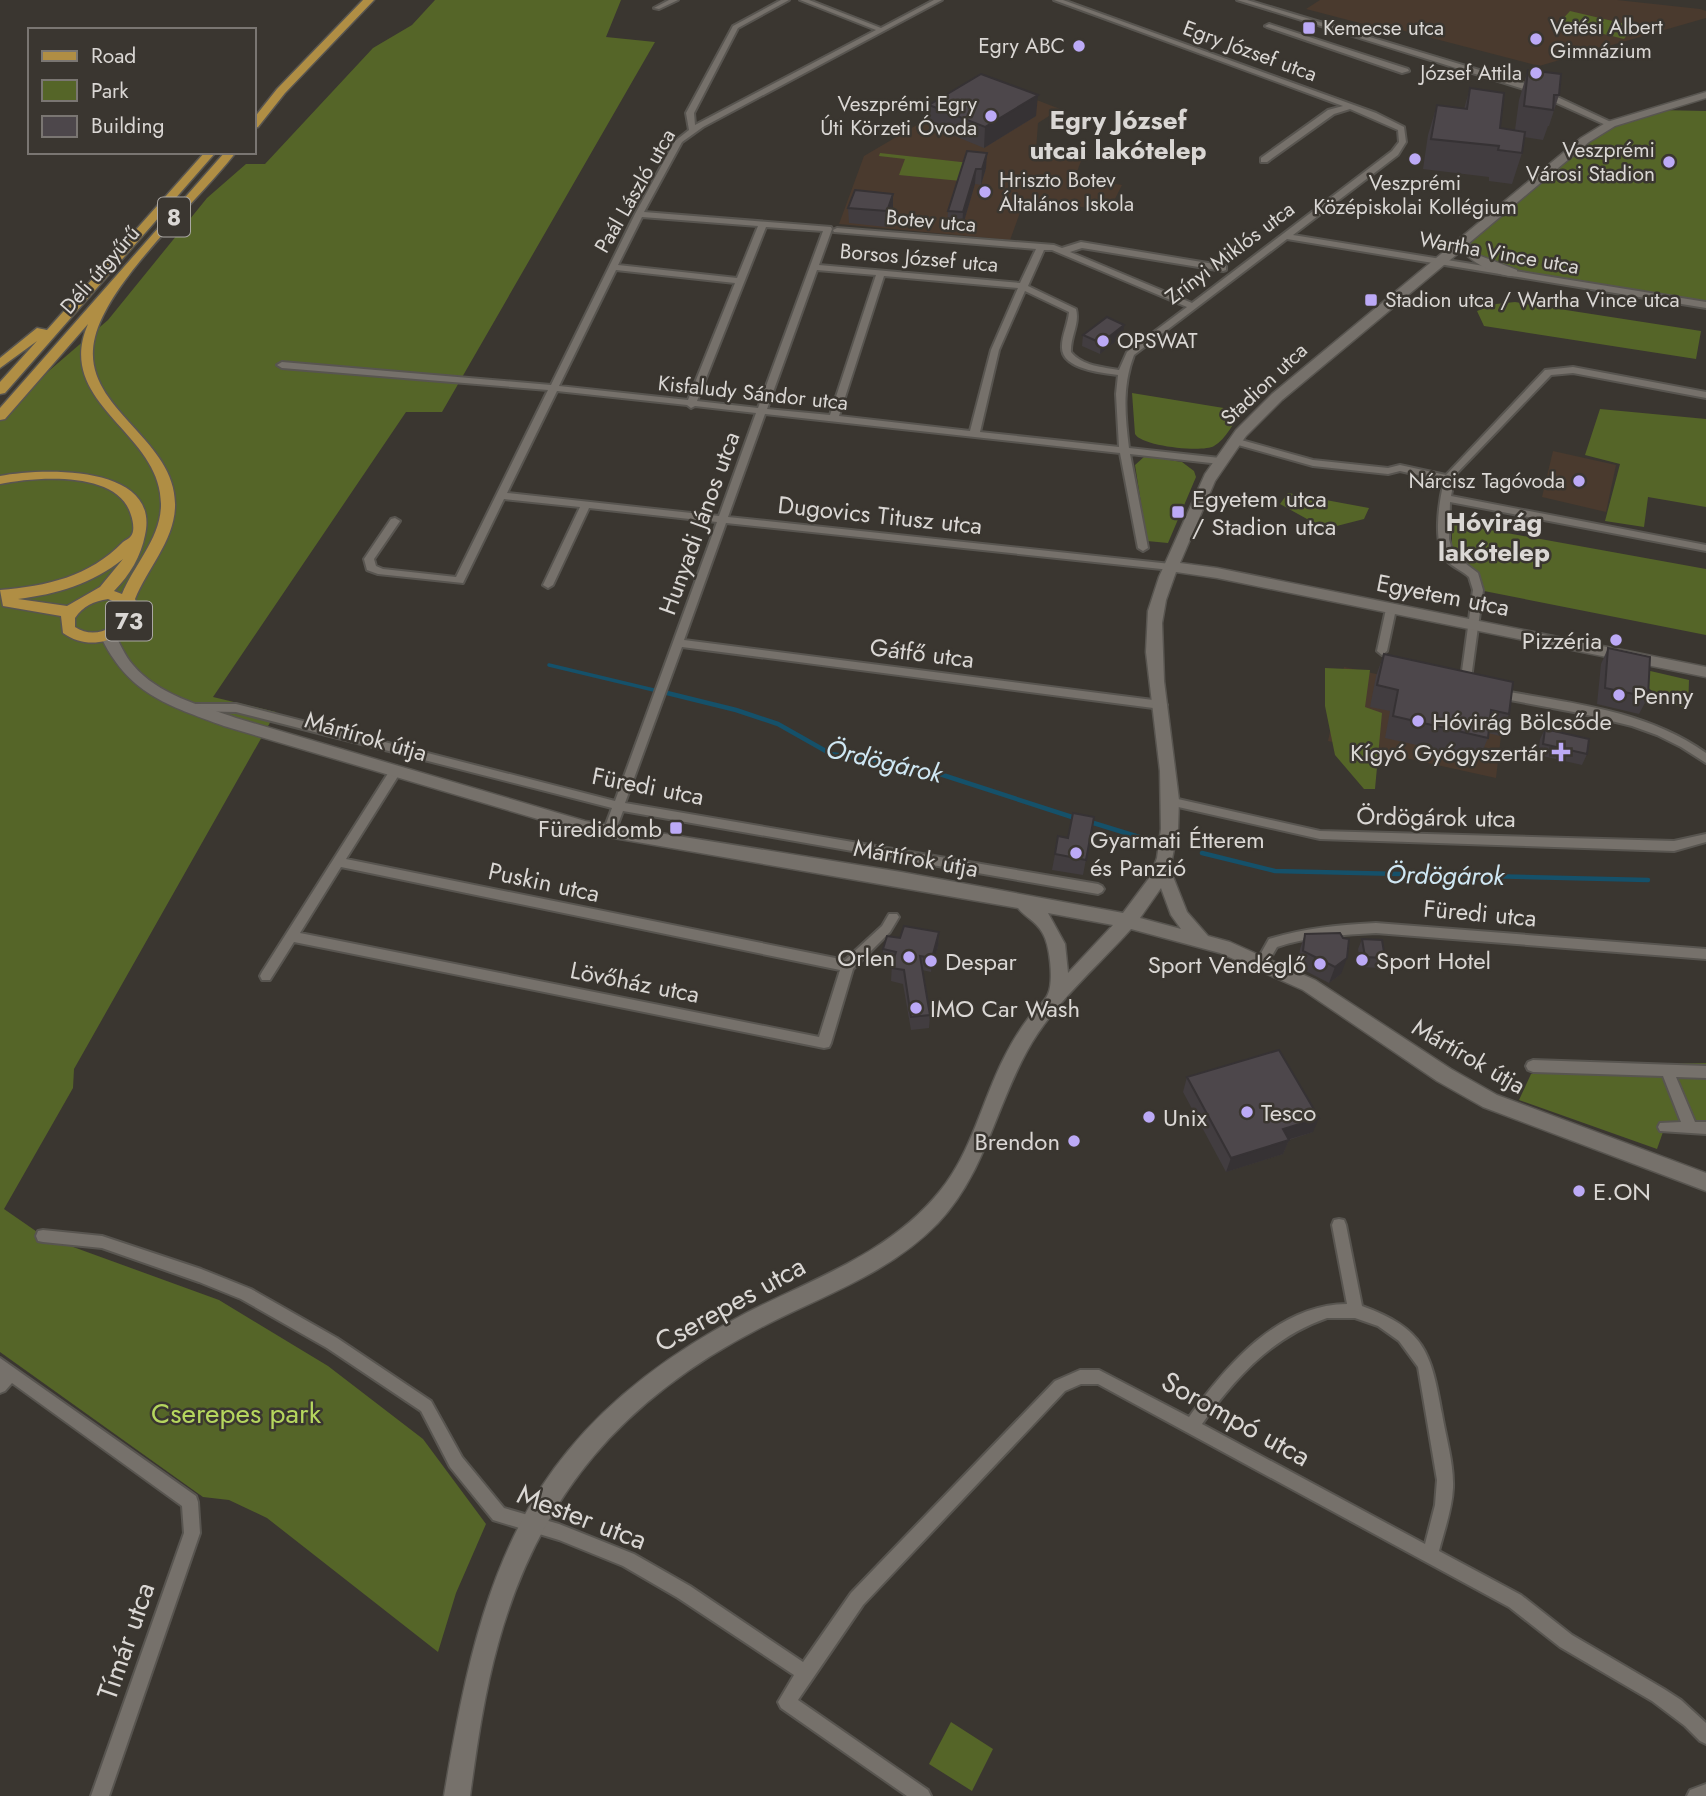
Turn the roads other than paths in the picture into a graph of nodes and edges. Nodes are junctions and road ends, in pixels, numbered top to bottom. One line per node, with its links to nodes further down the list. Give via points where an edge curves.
1 (368, 0): 13 (main road); 15 (main road)
2 (675, 0): 8 (street)
3 (786, 0): 17 (street, Paál László utca, via 736,27 690,113)
4 (803, 0): 10 (street)
5 (939, 0): 10 (street)
6 (1057, 0): 14 (street, Egry József utca)
7 (1240, 0): 16 (street, via 1533,89)
8 (657, 8)
9 (1269, 26): 11 (street)
10 (881, 30): 17 (street)
11 (1405, 71)
12 (1706, 95): 16 (street, Stadion utca)
13 (256, 104)
14 (1351, 107): 18 (street, Egry József utca, via 1389,122); 21 (street, Egry József utca, via 1331,112)
15 (256, 122)
16 (1611, 124): 26 (street, Stadion utca, via 1585,140)
17 (692, 129): 22 (street, Paál László utca, via 679,141)
18 (1404, 136): 25 (street, Zrínyi Miklós utca, via 1395,153)
19 (209, 154): 38 (main road, Déli útgyűrű / 8)
20 (229, 154): 36 (main road, Déli útgyűrű / 8)
21 (1264, 160)
22 (639, 214): 23 (street, Botev utca); 30 (street, Paál László utca)
23 (763, 224): 24 (street, Botev utca); 35 (street)
24 (833, 229): 27 (street, Botev utca); 31 (street, Hunyadi János utca)
25 (1286, 236): 29 (street, Wartha Vince utca); 40 (street, Zrínyi Miklós utca)
26 (1463, 243): 29 (street, Stadion utca); 34 (street, via 1474,258)
27 (1040, 249): 28 (street, Botev utca); 37 (street, Borsos József utca)
28 (1063, 251): 32 (street, Botev utca, via 1082,245); 40 (street, Botev utca)
29 (1441, 261): 34 (street, Wartha Vince utca); 52 (street, Stadion utca, via 1267,407)
30 (612, 267): 35 (street); 44 (street, Paál László utca)
31 (815, 267): 33 (street, Borsos József utca); 48 (street, Hunyadi János utca)
32 (1223, 268)
33 (881, 272): 37 (street, Borsos József utca); 50 (street)
34 (1513, 273): 39 (street, Wartha Vince utca)
35 (740, 281): 47 (street)
36 (117, 282): 49 (main road, Déli útgyűrű / 8); 71 (main road, via 88,339 88,376 97,393 157,460 168,504 163,531)
37 (1021, 286): 43 (street, Borsos József utca, via 1073,311 1065,350 1068,357); 51 (street, Borsos József utca, via 995,350)
38 (77, 303): 41 (main road); 45 (main road, Déli útgyűrű / 8)
39 (1706, 305)
40 (1192, 306): 43 (street, Zrínyi Miklós utca, via 1136,347)
41 (0, 364)
42 (282, 365): 44 (street, Kisfaludy Sándor utca)
43 (1121, 373): 53 (street)
44 (554, 388): 47 (street, Kisfaludy Sándor utca); 57 (street)
45 (0, 390)
46 (1706, 396): 55 (street, via 1573,370 1548,372)
47 (691, 405): 48 (street, Kisfaludy Sándor utca)
48 (762, 412): 50 (street, Kisfaludy Sándor utca); 60 (street, Hunyadi János utca)
49 (0, 415)
50 (833, 419): 51 (street, Kisfaludy Sándor utca)
51 (974, 435): 53 (street, Kisfaludy Sándor utca)
52 (1234, 441): 54 (street, Stadion utca); 55 (street, via 1312,463 1388,471 1400,468)
53 (1124, 450): 54 (street, Kisfaludy Sándor utca); 64 (street)
54 (1220, 460): 63 (street, Stadion utca)
55 (1448, 479): 58 (street)
56 (0, 480): 62 (main road, via 67,472 100,481 132,503 141,515)
57 (502, 496): 59 (street, Dugovics Titusz utca); 61 (street, via 459,581 371,568 369,559)
58 (1445, 498): 65 (street); 75 (street, via 1446,553 1477,579)
59 (586, 505): 60 (street, Dugovics Titusz utca); 68 (street)
60 (723, 520): 66 (street, Dugovics Titusz utca); 77 (street, Hunyadi János utca)
61 (395, 521)
62 (141, 526): 69 (main road, via 114,561 82,579 31,593); 70 (main road, via 129,560)
63 (1188, 532): 66 (street, Stadion utca); 67 (street, via 1193,555)
64 (1143, 548)
65 (1706, 548)
66 (1171, 567): 67 (street, Egyetem utca); 80 (street, Stadion utca, via 1154,622)
67 (1217, 573): 73 (street, Egyetem utca)
68 (548, 585)
69 (0, 595)
70 (99, 595): 71 (main road, 73); 74 (main road, 73)
71 (127, 599): 76 (main road, 73, via 133,614)
72 (0, 601): 74 (main road, 73)
73 (1391, 608): 75 (street, Egyetem utca); 78 (street)
74 (70, 612): 76 (main road, 73, via 66,624 73,634 89,638)
75 (1473, 624): 79 (street, Egyetem utca); 82 (street, via 1459,686 1653,729)
76 (108, 635): 81 (street, Mártírok útja, via 116,657 132,677)
77 (678, 643): 80 (street, Gátfő utca); 85 (street, Hunyadi János utca)
78 (1382, 651)
79 (1706, 672)
80 (1161, 705): 84 (street, Stadion utca)
81 (194, 708): 83 (street, Mártírok útja); 85 (street, Füredi utca, via 236,708)
82 (1706, 759)
83 (396, 770): 86 (street, Mártírok útja); 88 (street)
84 (1169, 801): 87 (street, Ördögárok utca, via 1320,835 1674,846); 89 (street, Stadion utca, via 1170,832)
85 (619, 806): 86 (street, Hunyadi János utca); 90 (street, Füredi utca)
86 (609, 832): 91 (street, Mártírok útja)
87 (1706, 838)
88 (338, 862): 94 (street); 98 (street, Puskin utca)
89 (1163, 872): 93 (street, Stadion utca); 95 (street, via 1180,915)
90 (1098, 889)
91 (1020, 902): 93 (street, Mártírok útja); 100 (street, via 1040,914 1059,946)
92 (893, 917): 98 (street, Lövőház utca)
93 (1126, 921): 95 (street, Mártírok útja); 100 (street, Cserepes utca)
94 (291, 936): 98 (street, Lövőház utca, via 824,1043); 99 (street)
95 (1201, 940): 97 (street, Mártírok útja)
96 (1705, 954): 97 (street, Füredi utca, via 1376,928 1295,936 1273,943)
97 (1262, 962): 107 (street, Mártírok útja, via 1309,985 1490,1101)
98 (847, 966)
99 (266, 976)
100 (1058, 994): 114 (street, Cserepes utca, via 1021,1043 972,1157 951,1194 927,1222 872,1262 729,1333 652,1384 589,1443)
101 (1533, 1066): 103 (street)
102 (1706, 1072): 103 (street)
103 (1668, 1073): 105 (street)
104 (1665, 1127): 105 (street)
105 (1690, 1127): 106 (street)
106 (1706, 1128)
107 (1706, 1182)
108 (1339, 1225): 110 (street)
109 (43, 1236): 114 (street, Mester utca, via 102,1242 201,1276 246,1294 332,1343 426,1406 456,1462 495,1510)
110 (1355, 1310): 112 (street, via 1320,1312 1291,1324 1226,1378); 115 (street, via 1376,1316 1407,1338 1427,1372 1445,1487)
111 (4, 1374): 113 (street)
112 (1192, 1425): 115 (street, Sorompó utca); 116 (street, Sorompó utca, via 1109,1380 1089,1376 1069,1380 857,1599)
113 (190, 1502): 119 (street, Tímár utca, via 192,1533)
114 (531, 1522): 116 (street, Mester utca, via 646,1569); 120 (street, Cserepes utca, via 494,1614 465,1734)
115 (1430, 1555): 117 (street, Sorompó utca, via 1515,1601 1566,1641 1672,1703)
116 (805, 1673): 121 (street, via 788,1702)
117 (1706, 1735)
118 (1706, 1793): 122 (street)
119 (100, 1796)
120 (457, 1796)
121 (922, 1796)
122 (1696, 1796)

